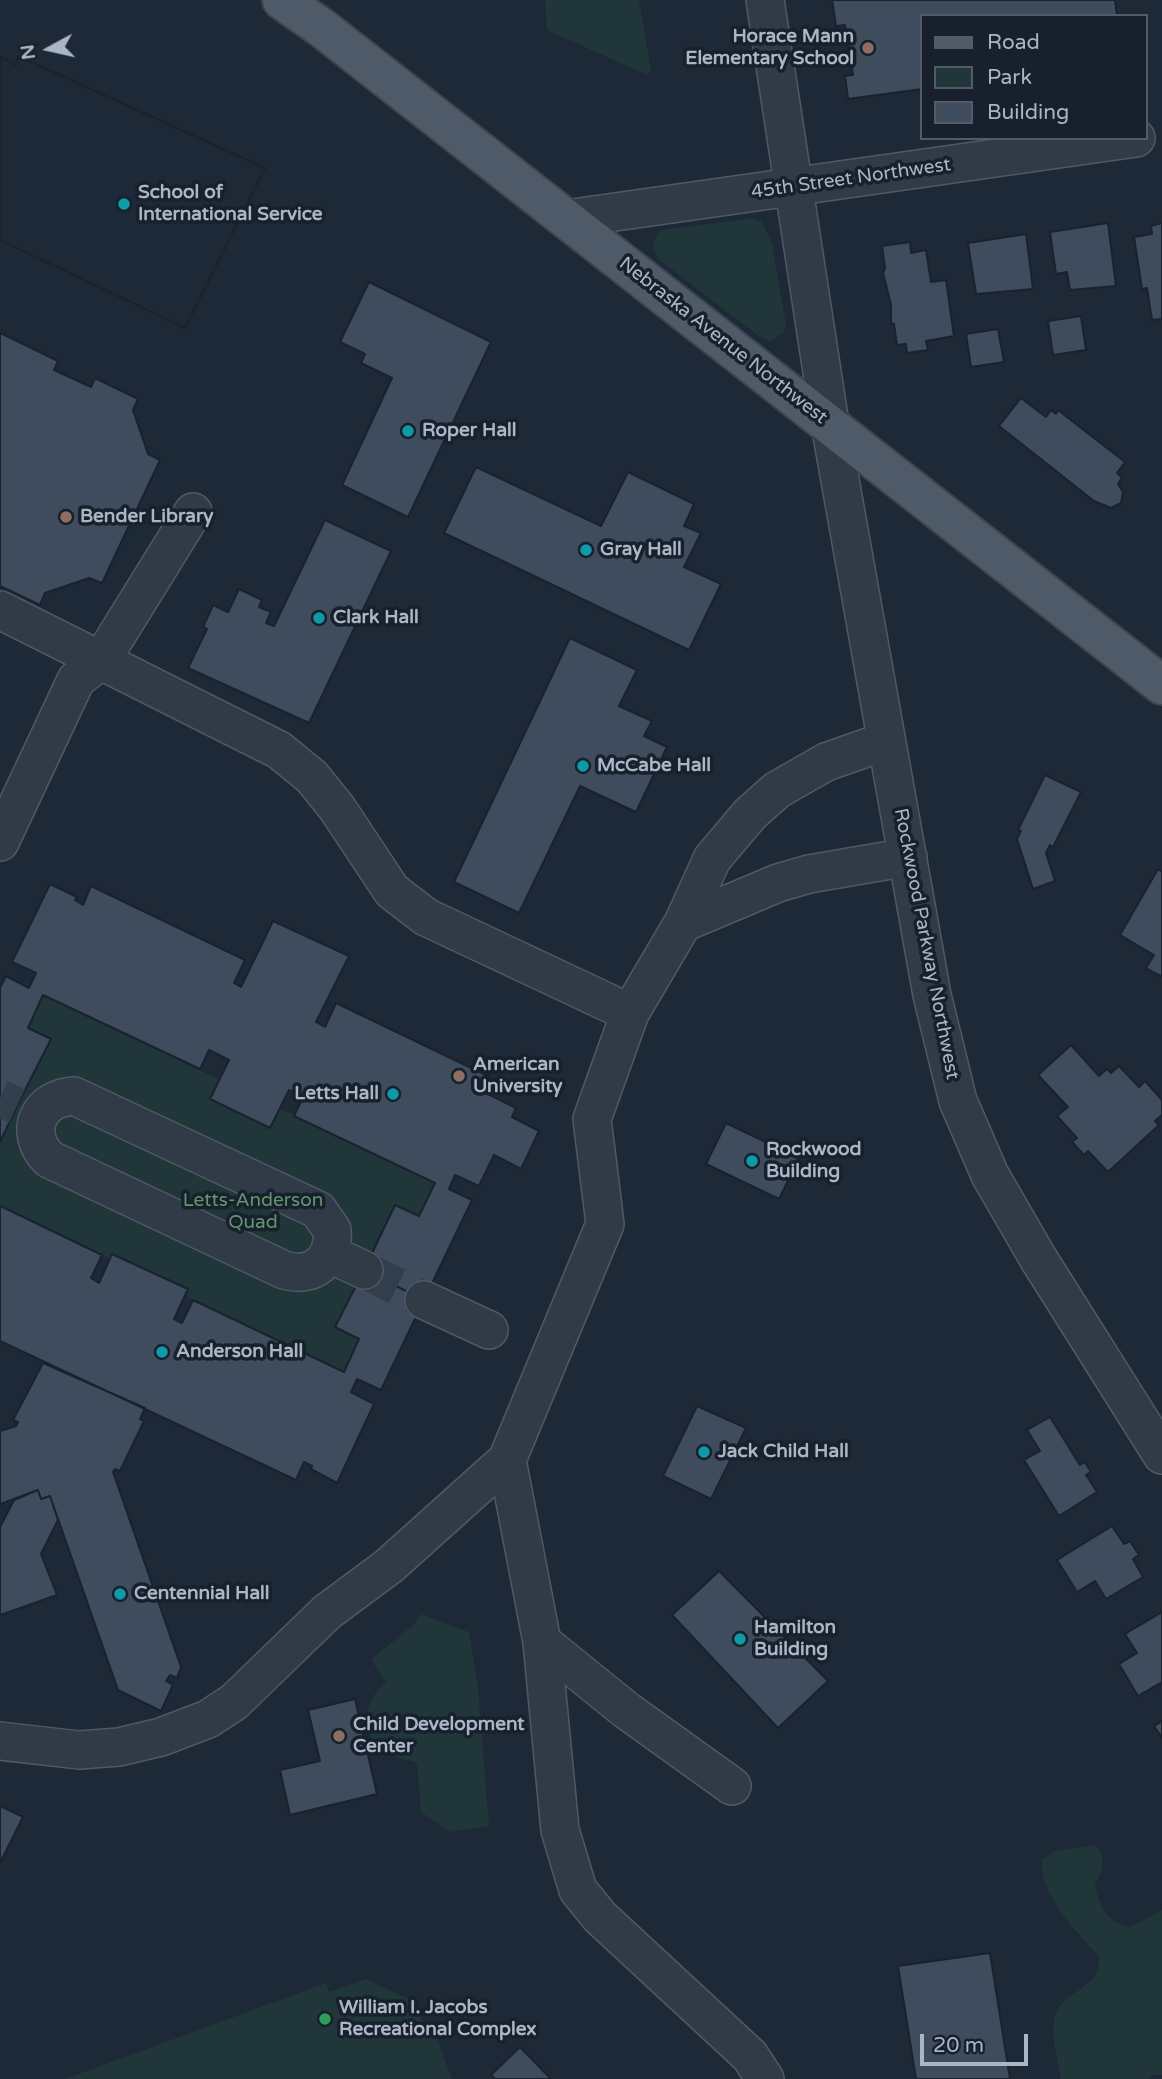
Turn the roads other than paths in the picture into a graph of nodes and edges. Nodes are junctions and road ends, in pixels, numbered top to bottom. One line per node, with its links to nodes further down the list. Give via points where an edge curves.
1 (282, 0): 5 (main road, Nebraska Avenue Northwest)
2 (765, 0): 4 (street, Rockwood Parkway Northwest)
3 (1122, 140): 4 (street, 45th Street Northwest)
4 (791, 187): 5 (street, 45th Street Northwest); 6 (street, Rockwood Parkway Northwest)
5 (566, 219): 6 (main road, Nebraska Avenue Northwest)
6 (830, 424): 10 (main road, Nebraska Avenue Northwest); 11 (street, Rockwood Parkway Northwest)
7 (193, 512): 9 (street)
8 (0, 610): 9 (street)
9 (102, 659): 12 (street, via 76,680); 15 (street, via 279,750 312,777 337,808 392,891 426,917)
10 (1162, 685)
11 (886, 741): 13 (street, Rockwood Parkway Northwest); 14 (street, via 826,762 768,798 712,859)
12 (0, 842)
13 (908, 857): 14 (street, via 808,874); 20 (street, Rockwood Parkway Northwest, via 938,1022 968,1126 1016,1223)
14 (682, 923): 15 (street)
15 (630, 1013): 21 (street, via 592,1119 605,1224)
16 (330, 1254): 16 (street, via 332,1230 327,1219 301,1202 84,1100 52,1100 28,1111 48,1159 295,1273 315,1269); 17 (street)
17 (364, 1270)
18 (424, 1300): 19 (street)
19 (489, 1330)
20 (1162, 1455)
21 (508, 1460): 22 (street); 23 (street, via 389,1566 327,1612 234,1702 208,1718 161,1737 119,1747 66,1749)
22 (542, 1642): 24 (street); 25 (street, via 560,1830 578,1890 600,1917 750,2056)
23 (0, 1741)
24 (732, 1786)
25 (765, 2079)

